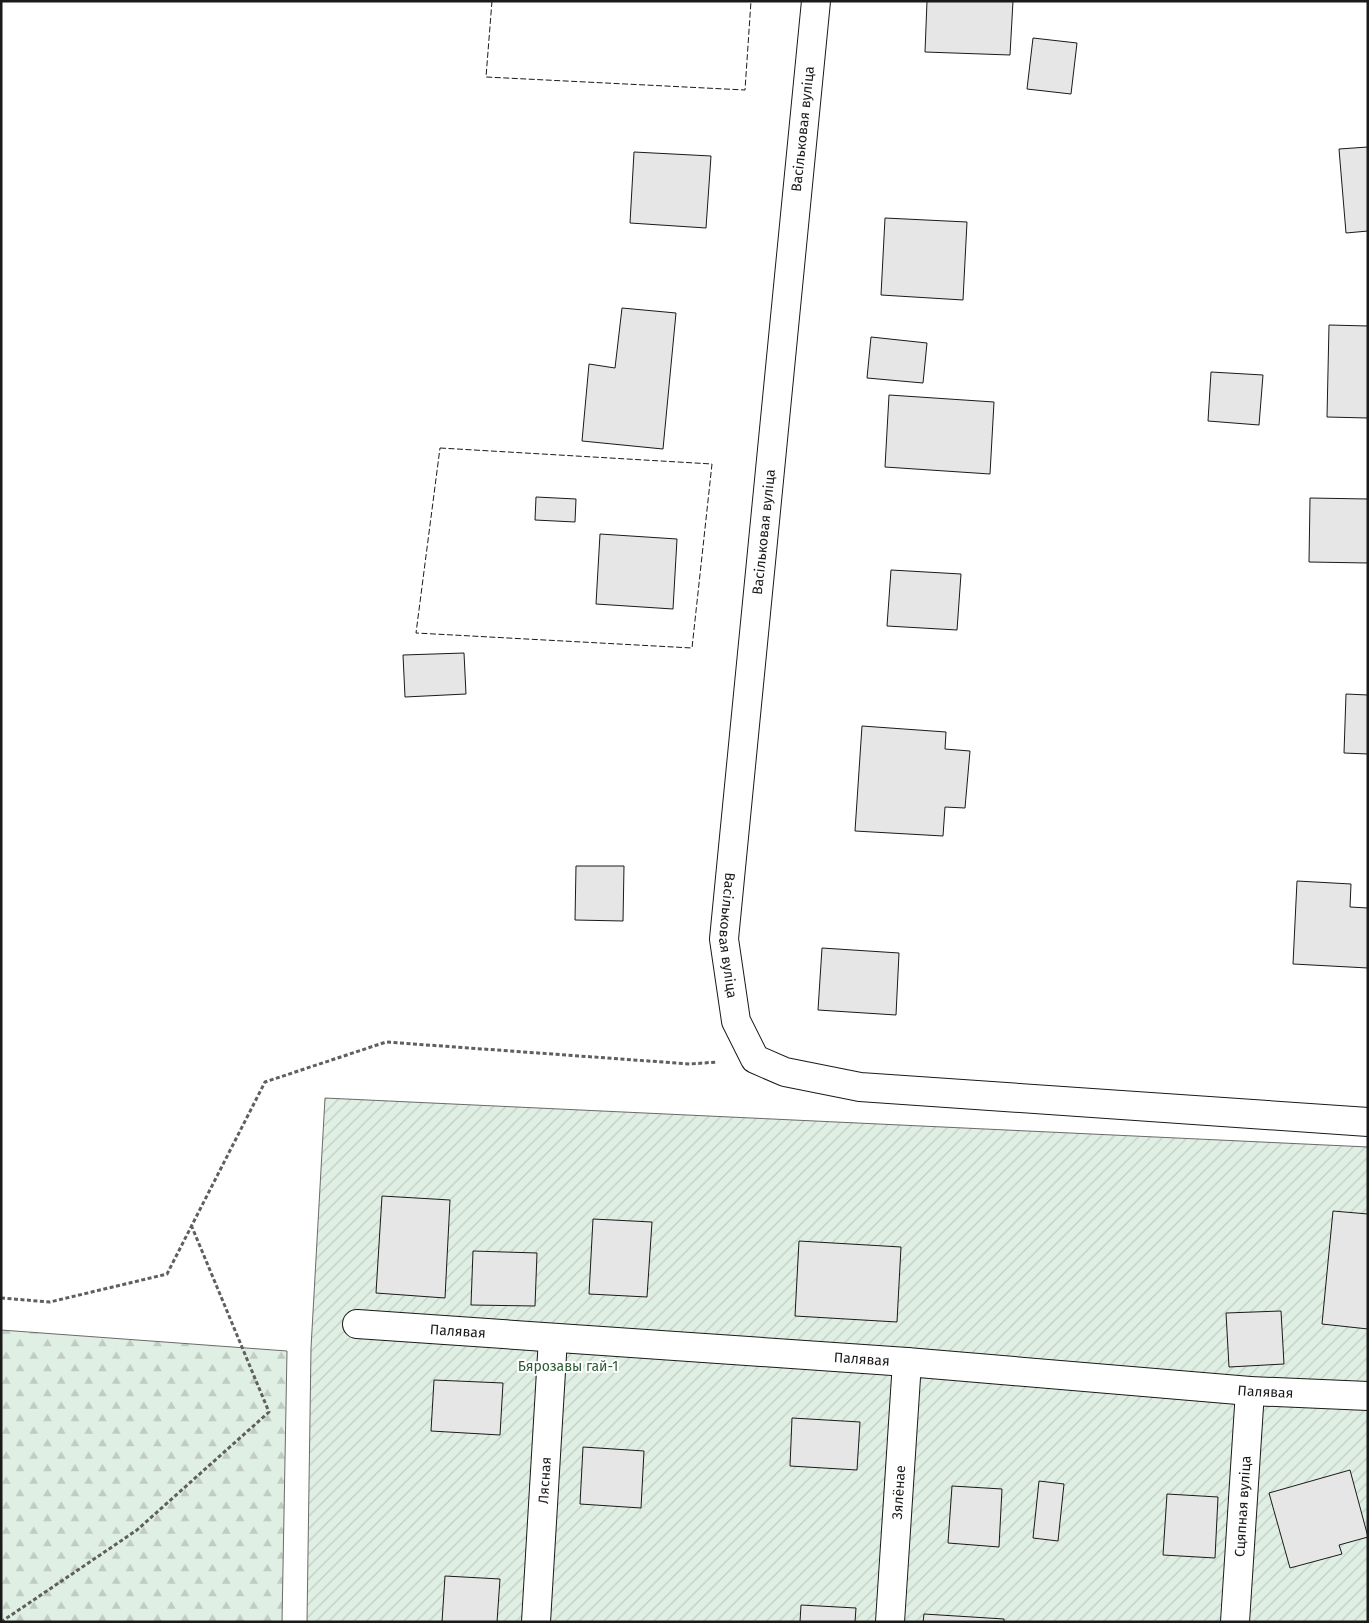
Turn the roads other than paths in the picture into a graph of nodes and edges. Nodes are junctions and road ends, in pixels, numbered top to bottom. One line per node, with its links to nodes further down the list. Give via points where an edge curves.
1 (816, 1): 2 (street, Васільковая вуліца, via 724,939 736,1021 755,1058 785,1072 860,1087)
2 (1368, 1122)
3 (356, 1324): 4 (street, Палявая)
4 (553, 1338): 5 (street, Палявая); 8 (street, Лясная)
5 (907, 1362): 6 (street, Палявая); 9 (street, Зялёнае)
6 (1250, 1391): 7 (street, Палявая); 10 (street, Сцяпная вуліца)
7 (1368, 1396)
8 (536, 1622)
9 (890, 1622)
10 (1235, 1622)

